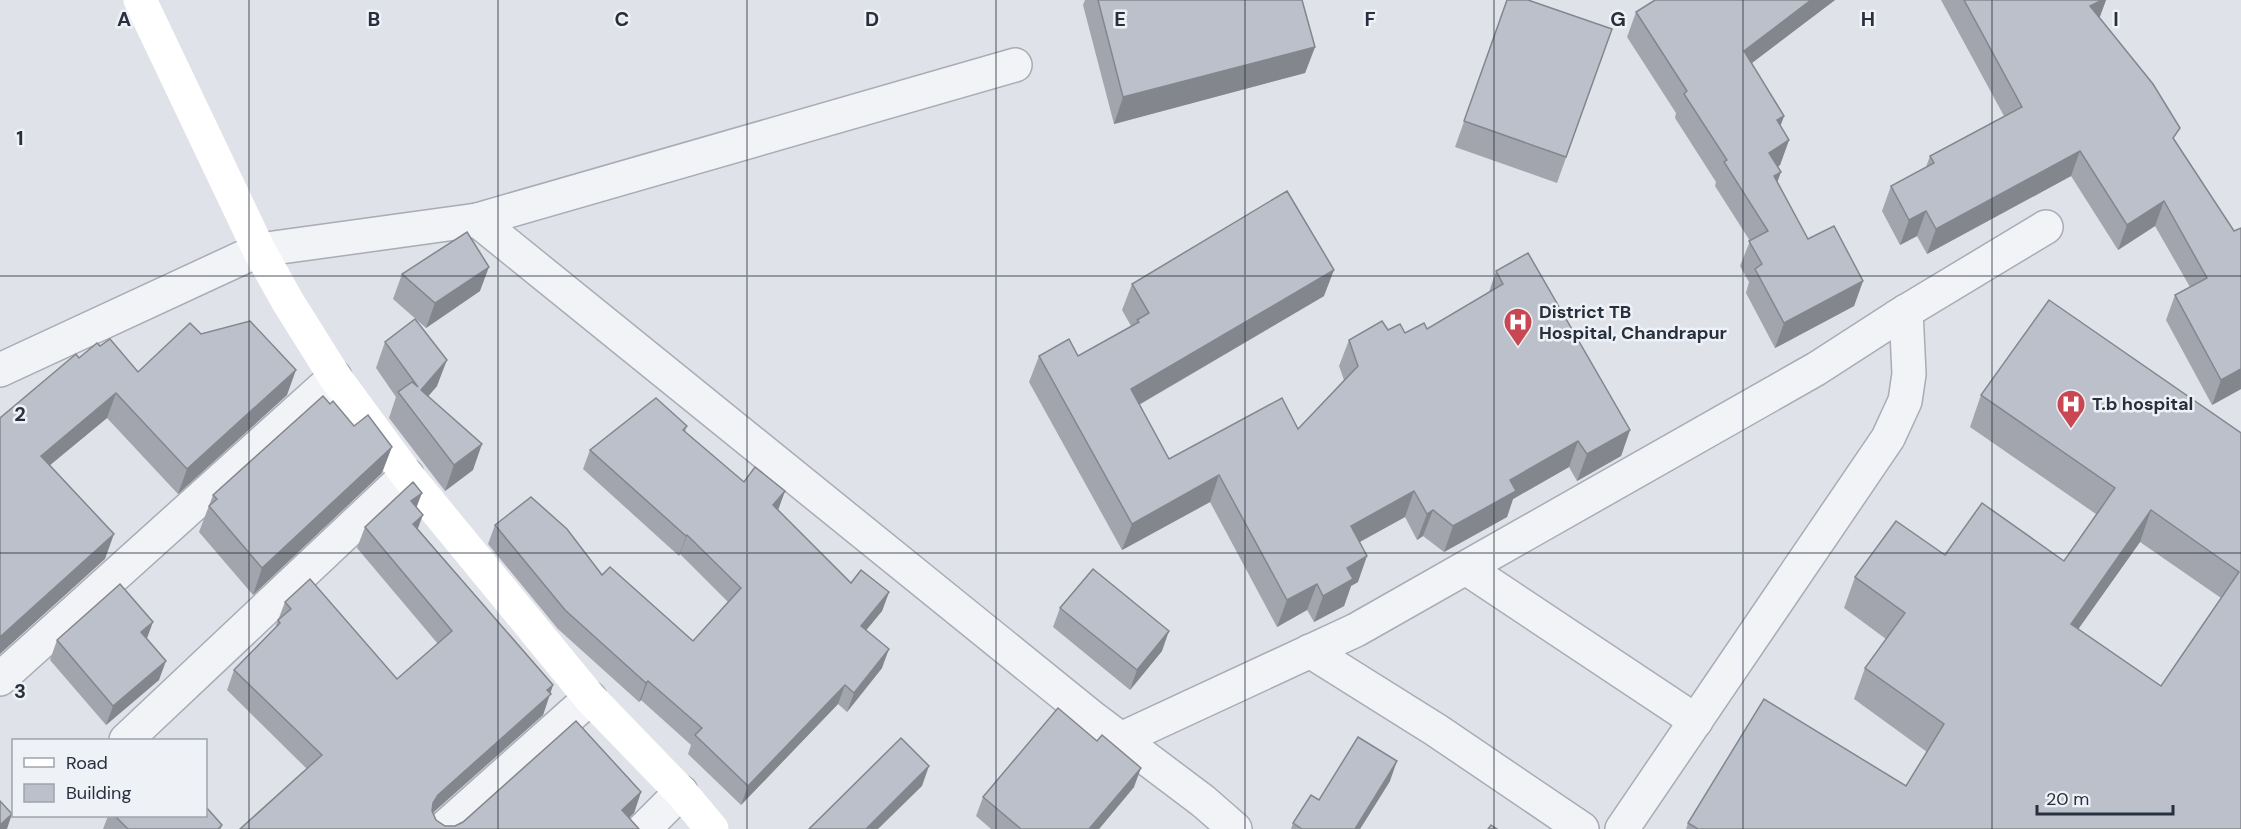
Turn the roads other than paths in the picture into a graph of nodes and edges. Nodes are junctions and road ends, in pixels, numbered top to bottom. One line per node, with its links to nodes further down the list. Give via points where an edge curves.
1 (140, 0): 5 (main road)
2 (1015, 65): 3 (street)
3 (477, 220): 5 (street); 16 (street)
4 (2046, 227): 6 (street)
5 (259, 250): 7 (street); 8 (main road)
6 (1906, 311): 10 (street, via 1816,369); 14 (street, via 1909,374 1905,401 1888,438)
7 (0, 370)
8 (336, 377): 9 (main road); 12 (street)
9 (407, 475): 13 (main road); 15 (street)
10 (1466, 568): 11 (street, via 1356,630); 14 (street)
11 (1310, 651): 16 (street); 22 (street)
12 (0, 679)
13 (590, 698): 17 (main road); 18 (street)
14 (1696, 721): 23 (street)
15 (128, 739)
16 (1121, 739): 21 (street)
17 (681, 792): 19 (street); 20 (main road)
18 (442, 829)
19 (644, 829)
20 (712, 829)
21 (1235, 829)
22 (1582, 829)
23 (1622, 829)

